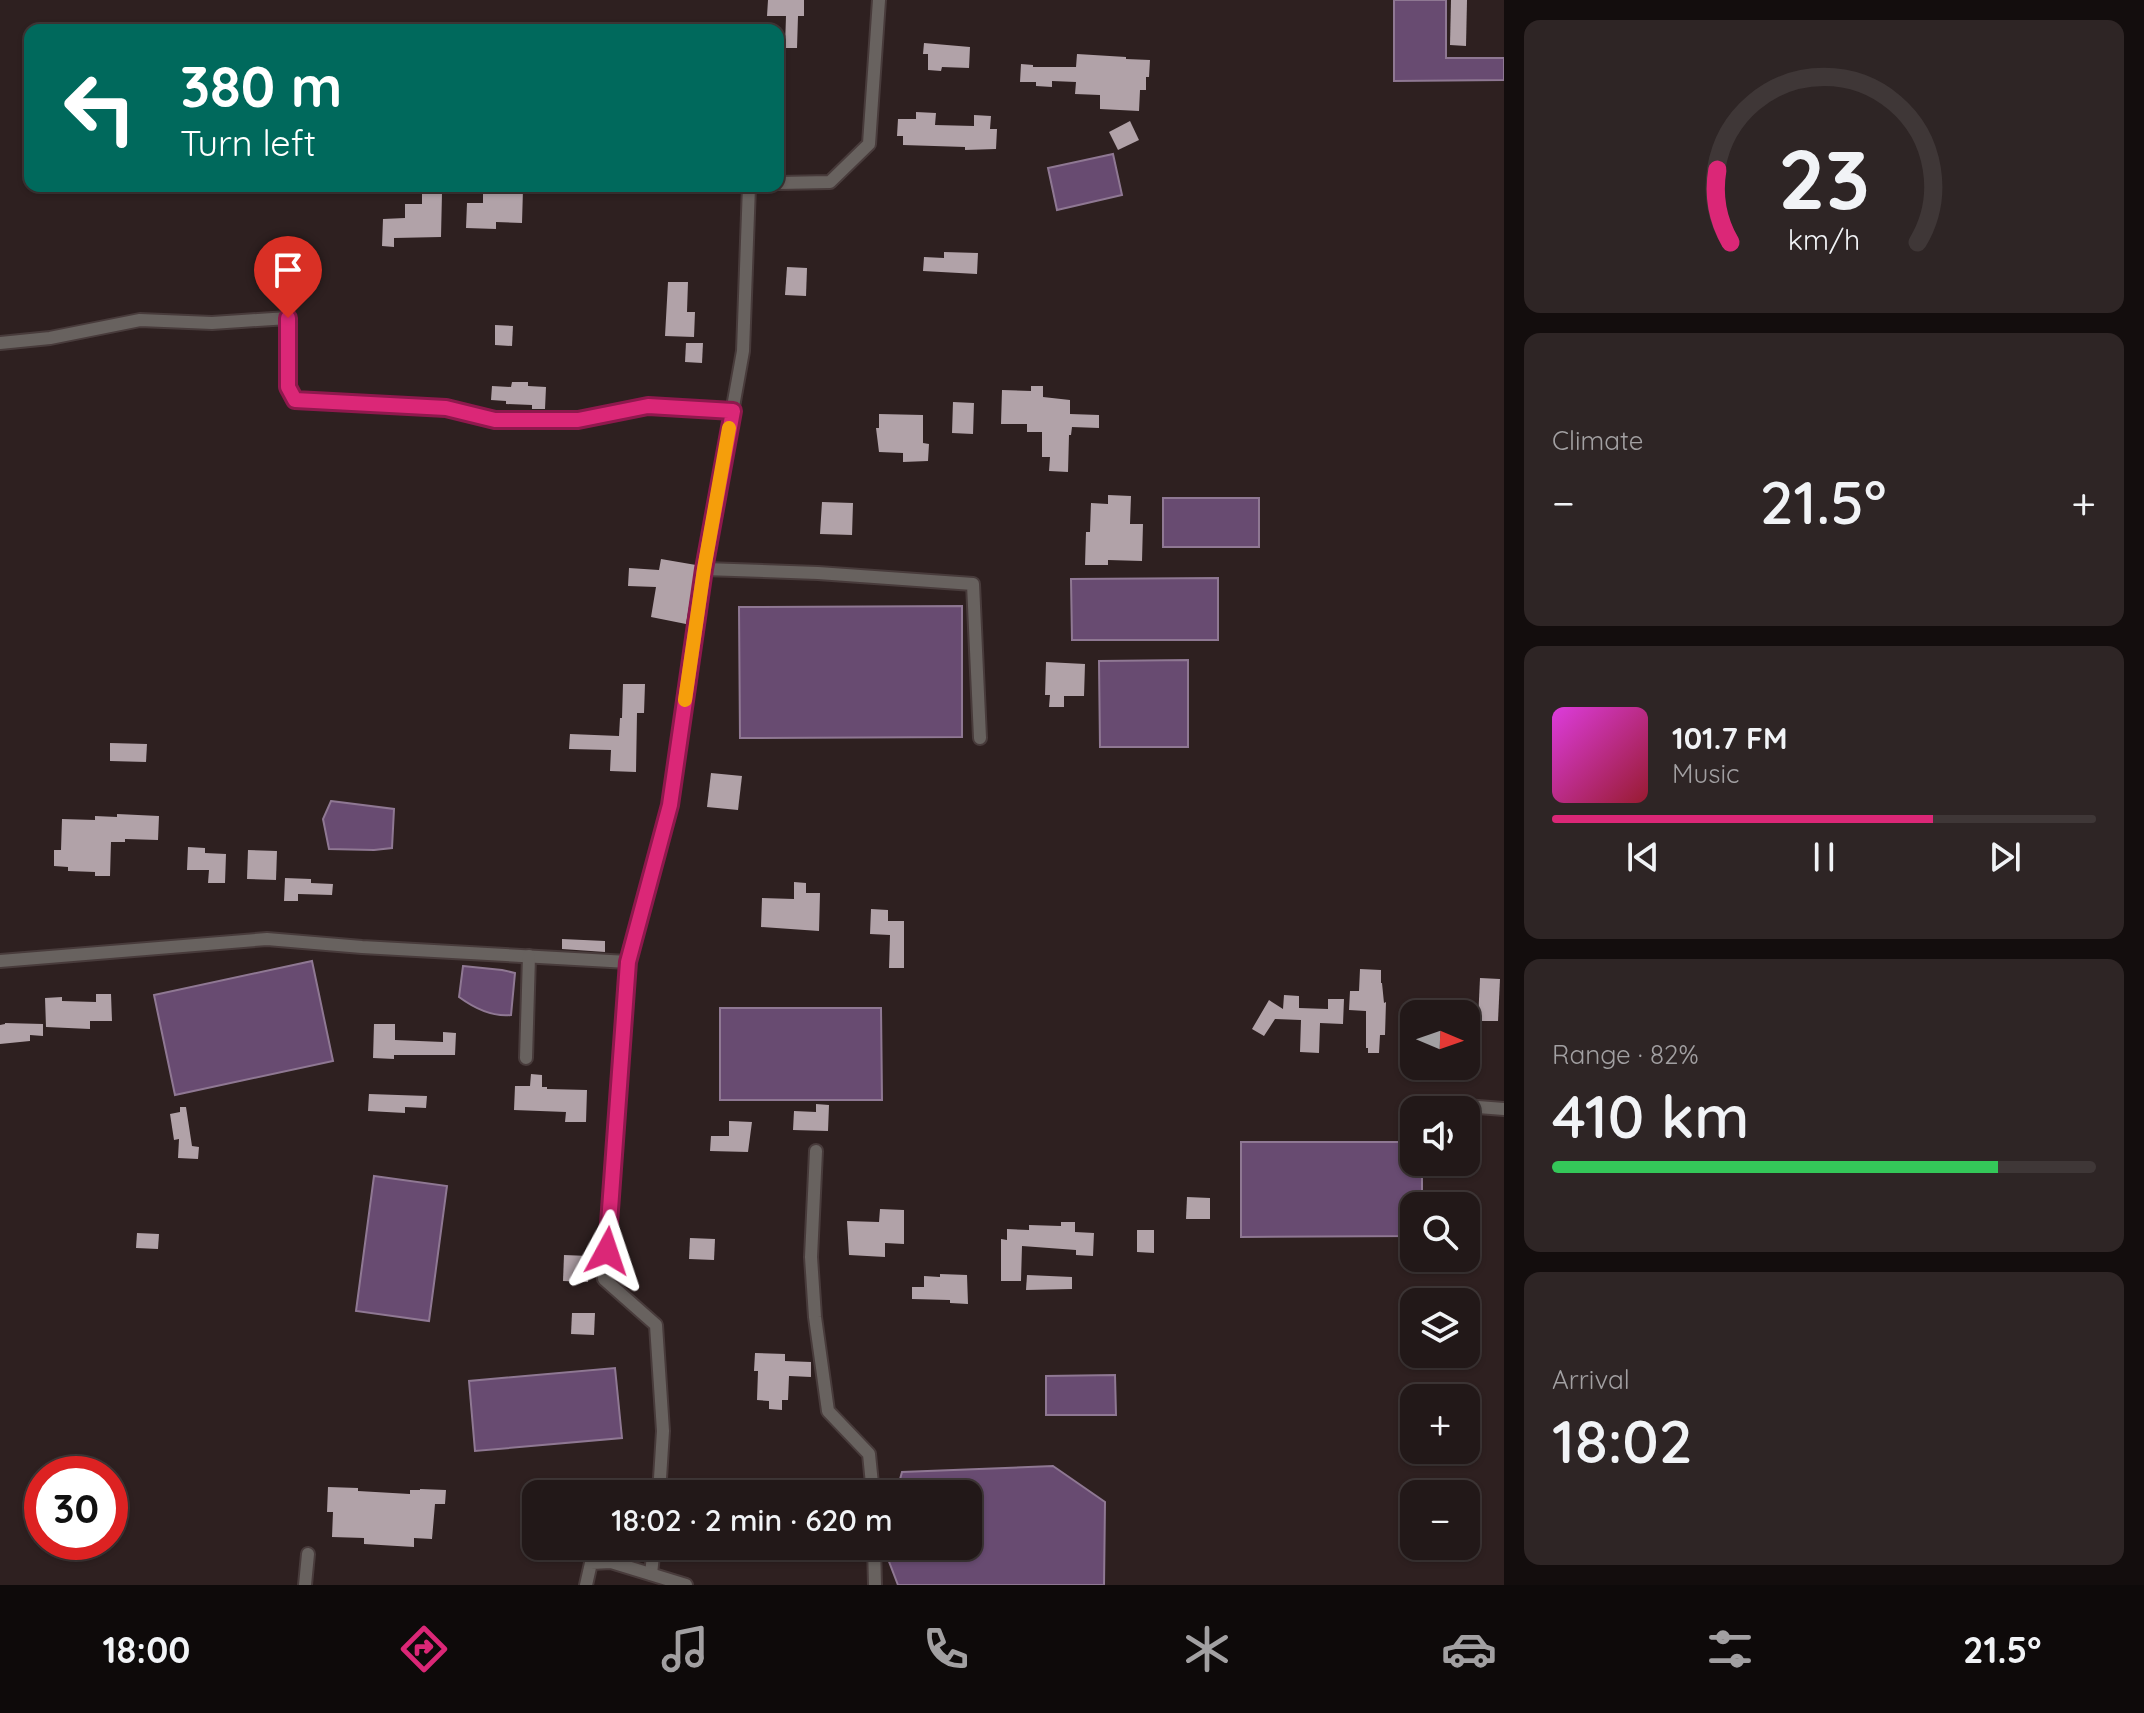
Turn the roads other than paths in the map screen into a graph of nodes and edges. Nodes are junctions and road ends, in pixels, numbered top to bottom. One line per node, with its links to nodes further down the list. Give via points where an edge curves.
1 (879, 0): 2 (street, via 869,144 830,182)
2 (784, 183)
3 (749, 192): 5 (street, via 743,351)
4 (0, 343): 5 (street, via 140,320 288,318 288,387 295,400 446,408 495,420 578,420 648,406)
5 (733, 411): 6 (street)
6 (704, 569): 7 (street, via 973,584); 10 (street, via 670,805)
7 (980, 738)
8 (529, 956): 9 (street, via 267,939); 10 (street); 11 (street)
9 (0, 961)
10 (628, 962): 15 (street, via 604,1279 656,1325 663,1431)
11 (526, 1058)
12 (1480, 1107): 13 (street)
13 (1504, 1109)
14 (816, 1151): 16 (street, via 811,1257 828,1411 869,1454)
15 (660, 1480)
16 (872, 1480)
17 (308, 1554): 21 (street)
18 (652, 1560): 20 (street)
19 (874, 1560): 24 (street)
20 (651, 1574): 22 (street, via 611,1562 591,1563); 23 (street)
21 (305, 1585)
22 (586, 1585)
23 (686, 1585)
24 (875, 1585)

